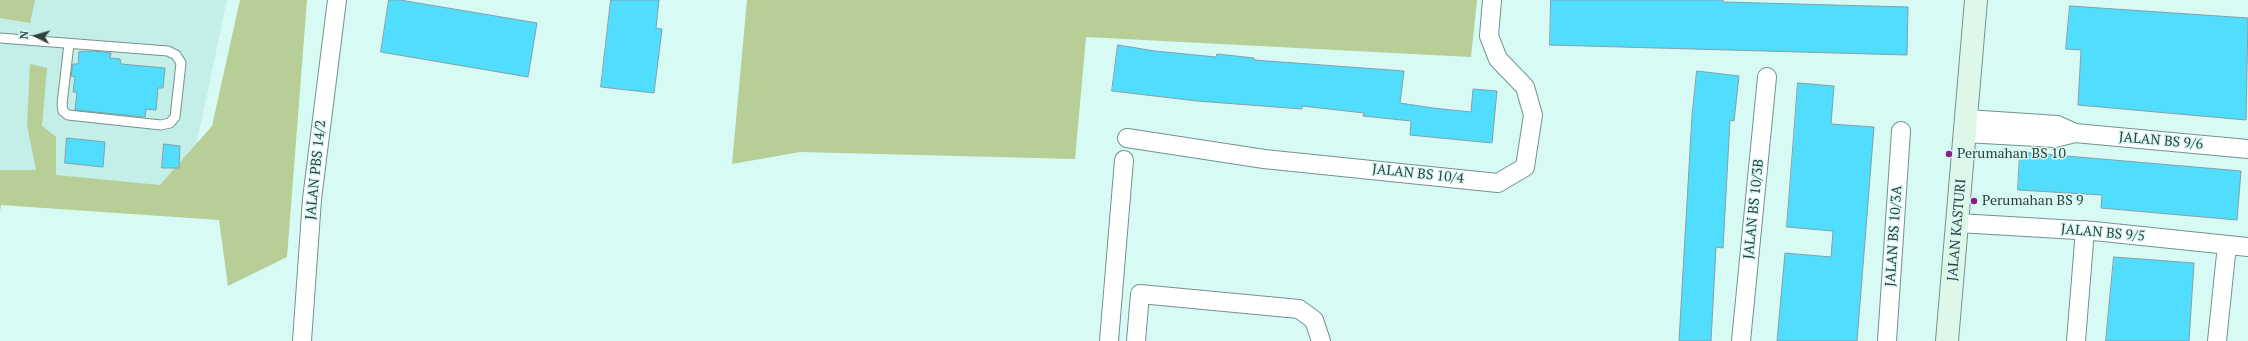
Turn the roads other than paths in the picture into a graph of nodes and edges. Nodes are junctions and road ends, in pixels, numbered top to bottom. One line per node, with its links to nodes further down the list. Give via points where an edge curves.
1 (337, 0): 16 (street, JALAN PBS 14/2, via 312,199)
2 (1492, 0): 9 (street, JALAN BS 10/4, via 1489,36 1498,59 1525,87 1534,115 1525,167 1498,183 1264,159)
3 (1976, 0): 7 (street, JALAN KASTURI)
4 (0, 38): 5 (lane)
5 (69, 44): 5 (lane, via 168,51 176,55 181,63 175,117 170,123 161,125 68,115 63,111 62,104)
6 (1766, 77): 20 (street, JALAN BS 10/3B)
7 (1966, 126): 10 (street, JALAN BS 9/6, via 2056,125 2075,133); 12 (street, JALAN KASTURI)
8 (1901, 131): 21 (street, JALAN BS 10/3A)
9 (1127, 138)
10 (2248, 149)
11 (1124, 160): 17 (street)
12 (1958, 223): 13 (street, JALAN BS 9/5); 22 (street, JALAN KASTURI)
13 (2085, 230): 14 (street, JALAN BS 9/5); 23 (street)
14 (2227, 245): 15 (street, JALAN BS 9/5); 24 (street)
15 (2248, 247)
16 (302, 341)
17 (1109, 341)
18 (1136, 341): 19 (street, via 1140,294 1299,309 1314,320)
19 (1321, 341)
20 (1741, 341)
21 (1887, 341)
22 (1947, 341)
23 (2076, 341)
24 (2217, 341)

